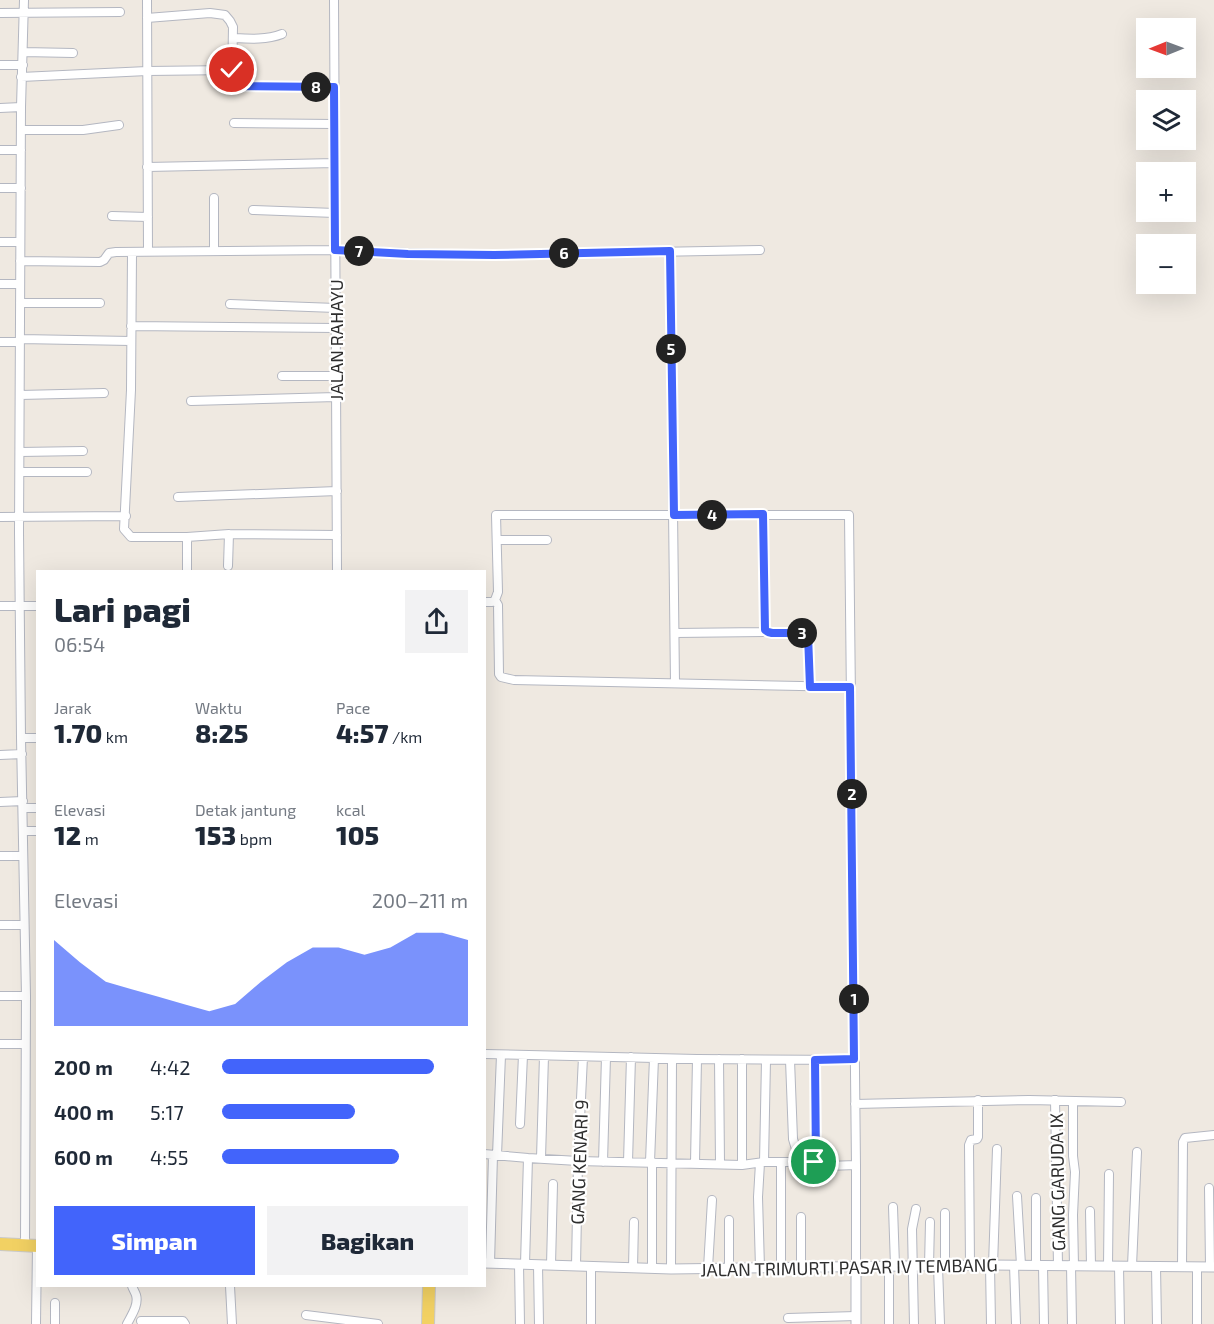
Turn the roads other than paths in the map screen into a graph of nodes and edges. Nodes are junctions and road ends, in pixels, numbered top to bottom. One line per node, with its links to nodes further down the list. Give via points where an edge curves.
1 (24, 0): 5 (street)
2 (147, 0): 7 (street)
3 (334, 0): 17 (street, JALAN RAHAYU)
4 (120, 12): 5 (street)
5 (24, 13): 6 (street); 10 (street)
6 (0, 14)
7 (147, 18): 9 (street, via 219,13 230,21); 15 (street)
8 (282, 33): 9 (street, via 271,38)
9 (233, 38): 14 (street)
10 (23, 52): 11 (street); 13 (street)
11 (73, 53)
12 (0, 64): 13 (street)
13 (22, 65): 16 (street)
14 (232, 70): 15 (street); 17 (street, via 236,86)
15 (147, 71): 16 (street); 27 (street)
16 (21, 77): 18 (street)
17 (334, 87): 21 (street, JALAN RAHAYU)
18 (21, 107): 19 (street); 23 (street)
19 (0, 108)
20 (234, 123): 21 (street)
21 (334, 124): 26 (street, JALAN RAHAYU)
22 (119, 125): 23 (street, via 83,130)
23 (21, 130): 25 (street)
24 (0, 150): 25 (street)
25 (21, 150): 29 (street)
26 (335, 163): 27 (street); 32 (street, JALAN RAHAYU)
27 (147, 167): 34 (street)
28 (0, 188): 29 (street)
29 (21, 188): 36 (street)
30 (214, 198): 39 (street)
31 (253, 210): 32 (street)
32 (335, 213): 37 (street, JALAN RAHAYU)
33 (112, 216): 34 (street)
34 (148, 217): 41 (street)
35 (0, 242): 36 (street)
36 (20, 242): 43 (street)
37 (335, 250): 39 (street); 40 (street, via 494,255); 49 (street, JALAN RAHAYU)
38 (760, 250): 40 (street)
39 (214, 251): 41 (street)
40 (670, 251): 68 (street)
41 (148, 252): 42 (street)
42 (132, 253): 43 (street, via 111,252 104,260 93,263); 50 (street)
43 (20, 261): 45 (street)
44 (0, 284): 45 (street)
45 (20, 284): 46 (street)
46 (20, 303): 47 (street); 52 (street)
47 (100, 303)
48 (230, 304): 49 (street)
49 (336, 308): 51 (street, JALAN RAHAYU)
50 (131, 326): 51 (street); 53 (street)
51 (336, 328): 56 (street, JALAN RAHAYU)
52 (20, 341): 53 (street); 54 (street); 58 (street)
53 (131, 341): 70 (street)
54 (0, 342)
55 (282, 376): 56 (street)
56 (336, 376): 59 (street, JALAN RAHAYU)
57 (104, 393): 58 (street)
58 (20, 394): 62 (street)
59 (336, 397): 60 (street); 65 (street, JALAN RAHAYU)
60 (191, 401)
61 (83, 451): 62 (street)
62 (20, 452): 64 (street)
63 (87, 471): 64 (street)
64 (20, 472): 69 (street)
65 (337, 491): 66 (street); 73 (street, JALAN RAHAYU)
66 (178, 497)
67 (763, 514): 68 (street); 85 (street, via 764,624); 89 (street, via 849,515)
68 (674, 515): 75 (street, via 496,514); 86 (street)
69 (19, 516): 70 (street); 71 (street); 83 (street)
70 (126, 516): 74 (street, via 124,529 131,537)
71 (0, 517)
72 (229, 534): 73 (street); 74 (street); 77 (street)
73 (337, 535): 79 (street, JALAN RAHAYU)
74 (187, 537): 78 (street)
75 (497, 540): 76 (street); 80 (street)
76 (547, 540)
77 (228, 566)
78 (187, 570)
79 (337, 570)
80 (495, 600): 81 (street); 87 (street, via 501,677)
81 (486, 602)
82 (0, 606): 83 (street)
83 (20, 606): 84 (street); 90 (street)
84 (36, 606)
85 (768, 632): 86 (street); 88 (street, via 808,635)
86 (675, 633): 87 (street)
87 (675, 683): 88 (street)
88 (810, 687): 89 (street)
89 (850, 687): 119 (street)
90 (21, 738): 91 (street); 92 (street)
91 (36, 738)
92 (22, 754): 93 (street); 95 (street)
93 (0, 755)
94 (0, 802): 95 (street)
95 (23, 804): 96 (street); 97 (street)
96 (36, 807)
97 (23, 831): 98 (street); 100 (street)
98 (36, 831)
99 (0, 856): 100 (street)
100 (23, 856): 102 (street)
101 (0, 925): 102 (street)
102 (24, 925): 104 (street)
103 (0, 996): 104 (street)
104 (26, 996): 106 (street)
105 (0, 1044): 106 (street)
106 (25, 1044): 163 (street)
107 (486, 1054): 108 (street)
108 (501, 1055): 109 (street); 132 (street)
109 (523, 1055): 110 (street); 128 (street)
110 (544, 1056): 111 (street); 134 (street)
111 (583, 1057): 112 (street); 135 (street, GANG KENARI 9)
112 (606, 1057): 113 (street); 136 (street)
113 (631, 1057): 114 (street); 137 (street)
114 (654, 1058): 115 (street); 138 (street)
115 (672, 1059): 116 (street); 140 (street)
116 (697, 1059): 117 (street); 141 (street)
117 (719, 1059): 118 (street); 145 (street)
118 (742, 1059): 120 (street); 146 (street)
119 (854, 1059): 122 (street); 127 (street)
120 (766, 1060): 121 (street); 139 (street)
121 (790, 1060): 122 (street); 143 (street)
122 (815, 1060): 144 (street)
123 (978, 1100): 124 (street); 127 (street); 168 (street, via 978,1137 969,1145)
124 (1055, 1100): 125 (street); 172 (street, GANG GARUDA IX)
125 (1073, 1101): 126 (street); 173 (street)
126 (1121, 1102)
127 (855, 1104): 147 (street)
128 (520, 1124)
129 (1214, 1135): 185 (street, via 1185,1138 1183,1142)
130 (997, 1149): 169 (street)
131 (1137, 1152): 180 (street)
132 (491, 1154): 133 (street); 164 (street)
133 (528, 1158): 134 (street); 165 (street)
134 (541, 1158): 135 (street)
135 (578, 1161): 136 (street); 174 (street, GANG KENARI 9)
136 (603, 1162): 137 (street)
137 (628, 1162): 138 (street)
138 (651, 1162): 140 (street); 189 (street)
139 (762, 1162): 142 (street); 146 (street); 192 (street, via 758,1197)
140 (672, 1163): 141 (street); 195 (street)
141 (695, 1163): 145 (street)
142 (781, 1163): 143 (street); 193 (street)
143 (795, 1163): 144 (street)
144 (816, 1163): 147 (street)
145 (720, 1164): 146 (street)
146 (742, 1165)
147 (856, 1165): 183 (street)
148 (1109, 1174): 178 (street)
149 (553, 1184): 167 (street)
150 (1209, 1188): 187 (street)
151 (1017, 1196): 170 (street)
152 (1036, 1198): 171 (street)
153 (712, 1200): 190 (street)
154 (893, 1207): 184 (street)
155 (916, 1209): 175 (street)
156 (1090, 1211): 177 (street)
157 (945, 1213): 176 (street)
158 (801, 1217): 194 (street)
159 (729, 1220): 191 (street)
160 (634, 1222): 188 (street)
161 (930, 1222): 176 (street)
162 (0, 1244): 163 (main road)
163 (33, 1246): 204 (street)
164 (487, 1263): 165 (street, JALAN TRIMURTI PASAR IV TEMBANG)
165 (522, 1264): 166 (street, JALAN TRIMURTI PASAR IV TEMBANG); 211 (street)
166 (538, 1265): 167 (street, JALAN TRIMURTI PASAR IV TEMBANG); 212 (street)
167 (551, 1265): 174 (street, JALAN TRIMURTI PASAR IV TEMBANG)
168 (970, 1265): 169 (street, JALAN TRIMURTI PASAR IV TEMBANG); 176 (street, JALAN TRIMURTI PASAR IV TEMBANG)
169 (992, 1265): 170 (street, JALAN TRIMURTI PASAR IV TEMBANG); 217 (street)
170 (1017, 1265): 171 (street, JALAN TRIMURTI PASAR IV TEMBANG); 218 (street)
171 (1039, 1265): 172 (street, JALAN TRIMURTI PASAR IV TEMBANG); 219 (street)
172 (1058, 1265): 173 (street, JALAN TRIMURTI PASAR IV TEMBANG)
173 (1072, 1265): 177 (street, JALAN TRIMURTI PASAR IV TEMBANG); 220 (street)
174 (576, 1266): 182 (street, JALAN TRIMURTI PASAR IV TEMBANG)
175 (912, 1266): 176 (street, JALAN TRIMURTI PASAR IV TEMBANG); 184 (street, JALAN TRIMURTI PASAR IV TEMBANG); 215 (street)
176 (937, 1266): 216 (street)
177 (1091, 1266): 178 (street, JALAN TRIMURTI PASAR IV TEMBANG)
178 (1108, 1266): 179 (street, JALAN TRIMURTI PASAR IV TEMBANG)
179 (1119, 1266): 180 (street, JALAN TRIMURTI PASAR IV TEMBANG); 221 (street)
180 (1132, 1266): 181 (street, JALAN TRIMURTI PASAR IV TEMBANG)
181 (1156, 1266): 185 (street, JALAN TRIMURTI PASAR IV TEMBANG); 222 (street)
182 (591, 1267): 188 (street, JALAN TRIMURTI PASAR IV TEMBANG); 213 (street)
183 (856, 1267): 184 (street, JALAN TRIMURTI PASAR IV TEMBANG); 194 (street, JALAN TRIMURTI PASAR IV TEMBANG); 202 (street)
184 (892, 1267): 214 (street)
185 (1182, 1267): 186 (street, JALAN TRIMURTI PASAR IV TEMBANG)
186 (1197, 1267): 187 (street, JALAN TRIMURTI PASAR IV TEMBANG); 223 (street)
187 (1212, 1267)
188 (633, 1268): 189 (street, JALAN TRIMURTI PASAR IV TEMBANG)
189 (652, 1268): 195 (street, JALAN TRIMURTI PASAR IV TEMBANG)
190 (708, 1268): 191 (street, JALAN TRIMURTI PASAR IV TEMBANG); 195 (street, JALAN TRIMURTI PASAR IV TEMBANG)
191 (729, 1268): 192 (street, JALAN TRIMURTI PASAR IV TEMBANG)
192 (760, 1268): 193 (street, JALAN TRIMURTI PASAR IV TEMBANG)
193 (781, 1268): 194 (street, JALAN TRIMURTI PASAR IV TEMBANG)
194 (801, 1268)
195 (671, 1269)
196 (132, 1287): 206 (street, via 136,1296)
197 (230, 1287): 208 (street)
198 (429, 1287): 210 (main road)
199 (56, 1303): 205 (street)
200 (306, 1315): 209 (street)
201 (788, 1318): 202 (street)
202 (856, 1320)
203 (141, 1321): 207 (street)
204 (36, 1324)
205 (55, 1324)
206 (127, 1324)
207 (185, 1324)
208 (232, 1324)
209 (378, 1324)
210 (428, 1324)
211 (520, 1324)
212 (539, 1324)
213 (591, 1324)
214 (889, 1324)
215 (914, 1324)
216 (940, 1324)
217 (991, 1324)
218 (1016, 1324)
219 (1044, 1324)
220 (1072, 1324)
221 (1120, 1324)
222 (1157, 1324)
223 (1197, 1324)

